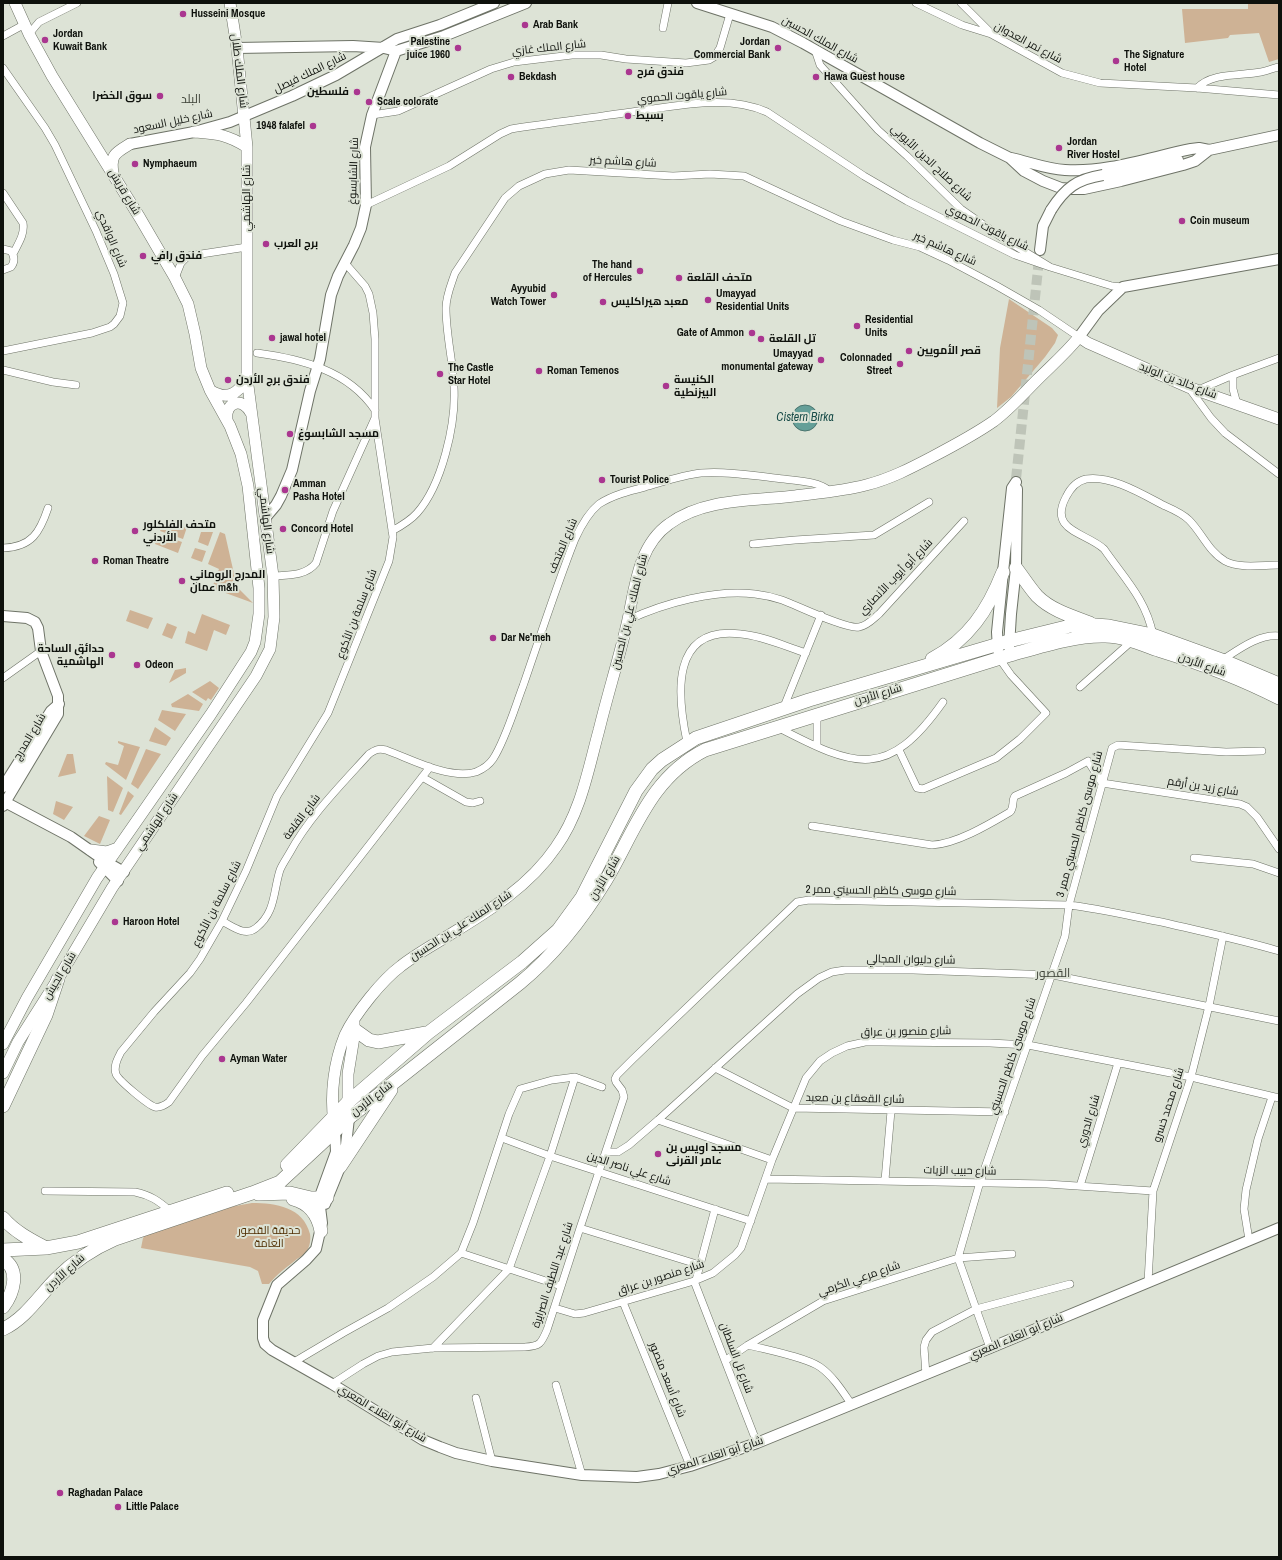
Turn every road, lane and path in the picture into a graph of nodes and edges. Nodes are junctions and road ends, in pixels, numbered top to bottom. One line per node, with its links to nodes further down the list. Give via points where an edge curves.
1 (15, 3): 12 (main road, شارع قريش)
2 (77, 3): 12 (street)
3 (230, 3): 15 (main road, شارع الملك طلال)
4 (494, 3): 16 (main road, شارع الملك فيصل, via 397,39)
5 (526, 3): 18 (main road, via 444,36)
6 (668, 3): 11 (street)
7 (696, 3): 10 (main road, شارع الملك الحسين)
8 (916, 3): 13 (street, شارع نمر العدوان, via 962,25)
9 (961, 3): 13 (street)
10 (730, 14): 17 (main road, شارع الملك الحسين, via 772,27); 23 (street, شارع الملك غازي, via 720,48 709,60 686,63 602,55 572,55 514,62 491,69 398,111)
11 (663, 28)
12 (27, 29): 14 (street); 32 (main road, شارع قريش)
13 (991, 34): 21 (street, شارع نمر العدوان, via 1062,73 1100,83)
14 (3, 36)
15 (237, 48): 16 (main road, شارع الملك فيصل); 24 (main road, شارع الملك طلال)
16 (384, 48): 18 (main road, شارع الملك فيصل); 24 (main road, شارع الملك فيصل, via 336,75)
17 (815, 50): 30 (main road, شارع الملك الحسين, via 973,140); 36 (street, شارع صلاح الدين الأيوبي, via 820,65 878,130 951,201)
18 (396, 51): 23 (main road, شارع الشابسوغ)
19 (1279, 67): 21 (street, via 1214,79 1203,82)
20 (3, 68): 50 (street, شارع الواقدي, via 55,146 96,231 114,274 122,303 120,316 110,327)
21 (1197, 88): 22 (street, شارع نمر العدوان)
22 (1279, 95)
23 (372, 115): 35 (main road, شارع الشابسوغ, via 365,147)
24 (244, 116): 25 (main road, شارع خليل السعود); 28 (main road, شارع الهاشمي)
25 (194, 132): 27 (main road, شارع خليل السعود); 28 (main road, via 232,137)
26 (1279, 135): 29 (main road, شارع الملك الحسين)
27 (130, 144): 32 (main road, via 114,156)
28 (247, 147): 38 (main road, شارع الهاشمي)
29 (1209, 150): 31 (main road, شارع الملك الحسين, via 1191,149 1094,169); 33 (main road, شارع الملك الحسين, via 1195,161 1121,181 1084,189 1061,188); 40 (main road, bridge, via 1177,160 1086,178 1075,184 1065,191 1051,210 1043,226)
30 (1010, 158): 31 (main road, شارع الملك الحسين); 33 (main road, شارع الملك الحسين, via 1028,173)
31 (1056, 169): 33 (main road)
32 (114, 176): 47 (main road, شارع قريش)
33 (1054, 185)
34 (3, 193): 41 (street, via 24,227)
35 (366, 204): 37 (street, شارع ياقوت الحموي, via 435,173 511,129 662,107 729,102 755,106 767,112 864,176 907,201); 43 (main road, شارع الشابسوغ, via 361,228)
36 (1004, 239): 37 (street); 44 (street, شارع صلاح الدين الأيوبي)
37 (997, 246): 44 (street, شارع ياقوت الحموي)
38 (247, 247): 47 (street, via 188,256 181,263); 56 (main road, شارع الهاشمي)
39 (3, 249): 41 (street)
40 (1040, 250)
41 (13, 254): 45 (street, via 13,264)
42 (1279, 259): 48 (main road, شارع صلاح الدين الأيوبي)
43 (345, 263): 53 (main road, شارع الشابسوغ, via 331,295); 61 (street, شارع سلمة بن الأكوع, via 365,286 373,313)
44 (1050, 267): 48 (street, شارع صلاح الدين الأيوبي)
45 (5, 270): 46 (street)
46 (3, 278)
47 (175, 278): 59 (main road, شارع قريش, via 190,309 201,368)
48 (1123, 287): 49 (main road, via 1098,311)
49 (1079, 337): 58 (main road, شارع خالد بن الوليد); 67 (main road, شارع الملك علي بن الحسين, via 1011,407 958,444 892,477 868,485); 72 (street, شارع هاشم خير, via 1039,310 954,263 920,247 841,221 748,177 569,170 546,174 519,186 506,198 455,273 446,308 454,404 445,456 433,487 417,513)
50 (3, 352)
51 (257, 353): 53 (street, via 289,357)
52 (1279, 358): 55 (street)
53 (318, 367): 61 (street, via 359,390); 70 (main road, شارع الشابسوغ, via 292,470 276,505)
54 (3, 370): 57 (street)
55 (1233, 375): 58 (street); 60 (street)
56 (247, 378): 59 (main road, via 231,395 223,396); 62 (main road, شارع الهاشمي)
57 (76, 386)
58 (1193, 388): 60 (main road, شارع خالد بن الوليد); 66 (street, via 1211,418 1225,433)
59 (210, 390): 65 (main road, شارع الهاشمي)
60 (1237, 404): 64 (main road, شارع خالد بن الوليد)
61 (375, 410): 63 (street, شارع سلمة بن الأكوع)
62 (252, 414): 65 (main road, via 242,403 235,403 226,413); 70 (main road, شارع الهاشمي)
63 (375, 418): 72 (street, شارع سلمة بن الأكوع); 78 (street, via 333,511 316,563 312,569 298,574)
64 (1279, 419)
65 (227, 420): 113 (main road, شارع الهاشمي, via 241,454 248,486 259,588 255,642 211,714)
66 (1279, 474)
67 (830, 491): 81 (main road, شارع الملك علي بن الحسين, via 713,505 674,520 656,535 645,553); 104 (street, شارع المتحف, via 823,486 803,482 729,473 701,473 629,491 599,505 585,521 575,539 518,700 494,758 484,768 471,773 454,773)
68 (929, 502): 73 (street, via 874,535)
69 (48, 508): 74 (street, via 38,532 32,538 24,544)
70 (265, 518): 78 (main road, شارع الهاشمي)
71 (964, 521): 79 (street, شارع أبو أيوب الأنصاري, via 879,614 866,624 856,628)
72 (392, 531): 121 (street, شارع سلمة بن الأكوع, via 389,561 328,713 272,806 246,871)
73 (753, 544)
74 (3, 548)
75 (1279, 565): 83 (street, via 1240,565 1226,562 1214,553 1188,519 1178,512 1136,491 1099,478 1082,480 1069,491 1061,511 1062,519 1073,532 1098,543 1104,549 1138,594 1147,611)
76 (1016, 568): 77 (main road, via 1016,481 1012,488); 82 (highway, via 1030,588 1047,604); 86 (main road)
77 (1002, 572): 86 (main road); 90 (highway, via 987,607 972,629 945,652)
78 (273, 576): 119 (main road, شارع الهاشمي, via 274,627 266,660)
79 (821, 615): 81 (street, شارع أبو أيوب الأنصاري, via 776,598 737,593 682,601); 88 (street)
80 (3, 616): 87 (main road, via 27,618 35,622)
81 (628, 620): 128 (main road, شارع الملك علي بن الحسين, via 579,803 558,846 536,872 504,900 399,967 378,987)
82 (1095, 625): 83 (highway, شارع الأردن); 86 (highway, شارع الأردن, via 1070,626)
83 (1153, 635): 89 (highway, شارع الأردن)
84 (1279, 636): 89 (street, via 1262,638)
85 (1132, 641): 86 (highway, شارع الأردن, via 1097,636); 93 (street); 94 (highway, شارع الأردن, via 1243,680)
86 (1004, 650): 90 (highway, شارع الأردن); 98 (highway, شارع الأردن); 102 (street, via 1011,675 1046,713 1020,739 996,758 923,790 917,788)
87 (41, 651): 91 (street); 96 (main road)
88 (806, 653): 97 (street); 100 (street, via 739,633 714,634 696,645 686,657 681,684 682,714)
89 (1222, 660): 92 (highway, شارع الأردن)
90 (913, 669): 97 (highway, شارع الأردن)
91 (3, 678)
92 (1279, 684)
93 (1080, 687)
94 (1279, 698)
95 (943, 702): 102 (street, via 919,732)
96 (59, 704): 107 (main road, شارع المدرج, via 58,714); 108 (main road, شارع المدرج, via 51,711)
97 (782, 709): 100 (highway, شارع الأردن)
98 (816, 714): 99 (highway, شارع الأردن); 101 (street)
99 (777, 727): 101 (street); 138 (highway, شارع الأردن, via 705,750 673,771 643,810 598,892 554,951 520,983)
100 (688, 742): 129 (highway, شارع الأردن, via 662,760 644,779 582,897 558,930 522,962)
101 (817, 746): 102 (street, via 857,760 877,759)
102 (899, 750)
103 (1262, 751): 106 (street, شارع موسى كاظم الحسيني ممر 3, via 1216,752 1118,745 1112,748)
104 (430, 767): 105 (street, شارع سلمة بن الأكوع); 121 (street, شارع القلعة, via 380,748 369,754 313,817 294,844 280,870 276,895 264,920 255,930 246,932)
105 (422, 777): 109 (street, via 466,802); 121 (street, شارع سلمة بن الأكوع, via 202,1056 169,1102 165,1106 154,1106 116,1074 118,1059 154,1012 190,973)
106 (1102, 783): 112 (street, via 1088,761 1015,796 1012,809 999,818 940,845); 114 (street, شارع زيد بن أرقم, via 1240,804 1252,812); 120 (street, شارع موسى كاظم الحسيني ممر 3)
107 (16, 784): 110 (main road, شارع المدرج); 111 (main road, via 18,801)
108 (3, 787)
109 (480, 801)
110 (4, 804): 111 (main road); 117 (main road)
111 (27, 814): 115 (main road)
112 (812, 826)
113 (118, 848): 115 (main road, via 107,852); 117 (main road, شارع الهاشمي)
114 (1279, 849)
115 (91, 850): 117 (main road)
116 (1194, 858): 118 (street, via 1253,864)
117 (107, 865): 119 (main road); 130 (main road, شارع الجيش, via 97,878)
118 (1279, 873)
119 (121, 876): 125 (main road, شارع الجيش)
120 (1069, 905): 122 (street); 124 (street, شارع موسى كاظم الحسيني, via 1065,936); 135 (street, شارع موسى كاظم الحسيني ممر 2, via 800,901)
121 (222, 921)
122 (1223, 936): 123 (street); 126 (street, شارع محمد خسرو)
123 (1279, 951)
124 (1053, 975): 126 (street, شارع دليوان المجالي); 131 (street, شارع موسى كاظم الحسيني); 133 (street, شارع دليوان المجالي, via 913,970 832,972 807,986)
125 (58, 980): 134 (main road, شارع الجيش, via 18,1042); 142 (highway, via 46,1015)
126 (1209, 1006): 127 (street, شارع دليوان المجالي); 137 (street, شارع محمد خسرو)
127 (1279, 1021)
128 (354, 1026): 129 (highway, via 370,1040 378,1042); 141 (main road, شارع الملك علي بن الحسين, via 348,1067); 146 (main road, شارع الملك علي بن الحسين, via 346,1034 336,1066 332,1092)
129 (428, 1033): 141 (highway, شارع الأردن)
130 (3, 1044)
131 (1028, 1045): 132 (street, شارع منصور بن عراق); 143 (street, شارع منصور بن عراق, via 901,1042 854,1044 820,1061 806,1078); 145 (street, شارع موسى كاظم الحسيني)
132 (1118, 1063): 137 (street, شارع منصور بن عراق); 159 (street, شارع الدوري)
133 (715, 1068): 143 (street, شارع القعقاع بن معبد); 148 (street, شارع دليوان المجالي)
134 (3, 1073)
135 (617, 1075): 151 (street, شارع عبد اللطيف الصرايرة, via 615,1079 624,1097)
136 (575, 1077): 139 (street); 150 (street, via 552,1080 518,1091); 152 (street)
137 (1191, 1077): 140 (street, شارع منصور بن عراق); 161 (street, شارع محمد خسرو)
138 (399, 1078): 147 (highway, شارع الأردن); 154 (highway)
139 (602, 1087)
140 (1275, 1097): 172 (street, via 1258,1138 1246,1190 1244,1209)
141 (347, 1103): 146 (highway, شارع الأردن); 147 (main road)
142 (3, 1106)
143 (793, 1108): 144 (street, شارع القعقاع بن معبد); 153 (street, شارع منصور بن عراق)
144 (891, 1111): 145 (street, شارع القعقاع بن معبد); 157 (street)
145 (1005, 1112): 158 (street, شارع موسى كاظم الحسيني)
146 (333, 1117): 149 (main road, شارع أبو العلاء المعري); 166 (highway, شارع الأردن, via 274,1177)
147 (349, 1118): 149 (highway, شارع الأردن); 154 (main road, via 348,1140)
148 (658, 1120): 151 (street, شارع دليوان المجالي, via 622,1150 616,1153); 153 (street)
149 (335, 1131): 162 (highway, شارع الأردن, via 284,1180); 164 (main road, شارع أبو العلاء المعري, via 336,1152)
150 (502, 1138): 152 (street, شارع علي ناصر الدين); 175 (street)
151 (606, 1152): 155 (street, شارع عبد اللطيف الصرايرة)
152 (550, 1156): 155 (street, شارع علي ناصر الدين); 180 (street)
153 (772, 1160): 156 (street, شارع منصور بن عراق)
154 (340, 1167): 164 (main road)
155 (598, 1171): 165 (street, شارع علي ناصر الدين); 170 (street, شارع عبد اللطيف الصرايرة)
156 (766, 1179): 157 (street, شارع حبيب الزيات); 168 (street, شارع منصور بن عراق)
157 (885, 1180): 158 (street, شارع حبيب الزيات)
158 (980, 1182): 159 (street, شارع حبيب الزيات); 177 (street, شارع موسى كاظم الحسيني)
159 (1080, 1186): 161 (street, شارع حبيب الزيات)
160 (45, 1190): 166 (street, via 135,1192 154,1198)
161 (1152, 1191): 182 (street, شارع محمد خسرو)
162 (252, 1193): 163 (highway); 189 (highway, شارع الأردن, via 99,1246 71,1265 24,1314)
163 (280, 1194): 164 (highway); 169 (highway, via 298,1200 311,1209)
164 (323, 1199): 169 (main road, شارع أبو العلاء المعري)
165 (715, 1209): 168 (street, شارع علي ناصر الدين); 179 (street)
166 (170, 1210): 173 (highway, شارع الأردن, via 78,1242)
167 (3, 1218): 173 (highway, via 9,1225)
168 (751, 1220): 181 (street, شارع منصور بن عراق, via 741,1248 735,1255 713,1273)
169 (321, 1224): 194 (main road, شارع أبو العلاء المعري, via 316,1249 277,1285 263,1320 265,1344)
170 (580, 1228): 179 (street); 184 (street, شارع عبد اللطيف الصرايرة)
171 (1279, 1228): 172 (main road, شارع أبو العلاء المعري)
172 (1249, 1240): 182 (main road, شارع أبو العلاء المعري)
173 (46, 1248): 174 (highway, شارع الأردن)
174 (3, 1250)
175 (461, 1253): 180 (street); 194 (street, via 433,1277 388,1308)
176 (1012, 1254): 177 (street, شارع مرعي الكرمي)
177 (958, 1258): 188 (street); 190 (street, شارع مرعي الكرمي, via 823,1301)
178 (3, 1259): 186 (highway, via 13,1272 14,1281)
179 (700, 1265): 181 (street)
180 (509, 1269): 184 (street); 191 (street)
181 (695, 1281): 185 (street, شارع منصور بن عراق); 193 (street, شارع تل السلطان)
182 (1148, 1282): 192 (main road, شارع أبو العلاء المعري)
183 (1070, 1284): 188 (street)
184 (562, 1286): 187 (street, شارع عبد اللطيف الصرايرة)
185 (623, 1302): 187 (street, شارع منصور بن عراق, via 575,1314); 202 (street, شارع أسعد منصور)
186 (3, 1307)
187 (555, 1308): 191 (street, شارع عبد اللطيف الصرايرة, via 542,1342 538,1346)
188 (976, 1309): 192 (street); 195 (street, via 928,1335 924,1355)
189 (3, 1329)
190 (748, 1345): 193 (street, شارع مرعي الكرمي); 199 (street, via 820,1367)
191 (433, 1348): 196 (street, شارع عبد اللطيف الصرايرة, via 378,1356)
192 (990, 1348): 195 (main road, شارع أبو العلاء المعري)
193 (726, 1360): 200 (street, شارع تل السلطان)
194 (294, 1362): 196 (main road, شارع أبو العلاء المعري)
195 (926, 1375): 199 (main road, شارع أبو العلاء المعري)
196 (332, 1384): 201 (main road, شارع أبو العلاء المعري, via 423,1440 456,1453)
197 (556, 1385): 203 (street)
198 (476, 1398): 201 (street)
199 (852, 1405): 200 (main road, شارع أبو العلاء المعري)
200 (757, 1443): 202 (main road, شارع أبو العلاء المعري)
201 (492, 1462): 203 (main road, شارع أبو العلاء المعري)
202 (690, 1466): 203 (main road, شارع أبو العلاء المعري, via 637,1477)
203 (582, 1475)

